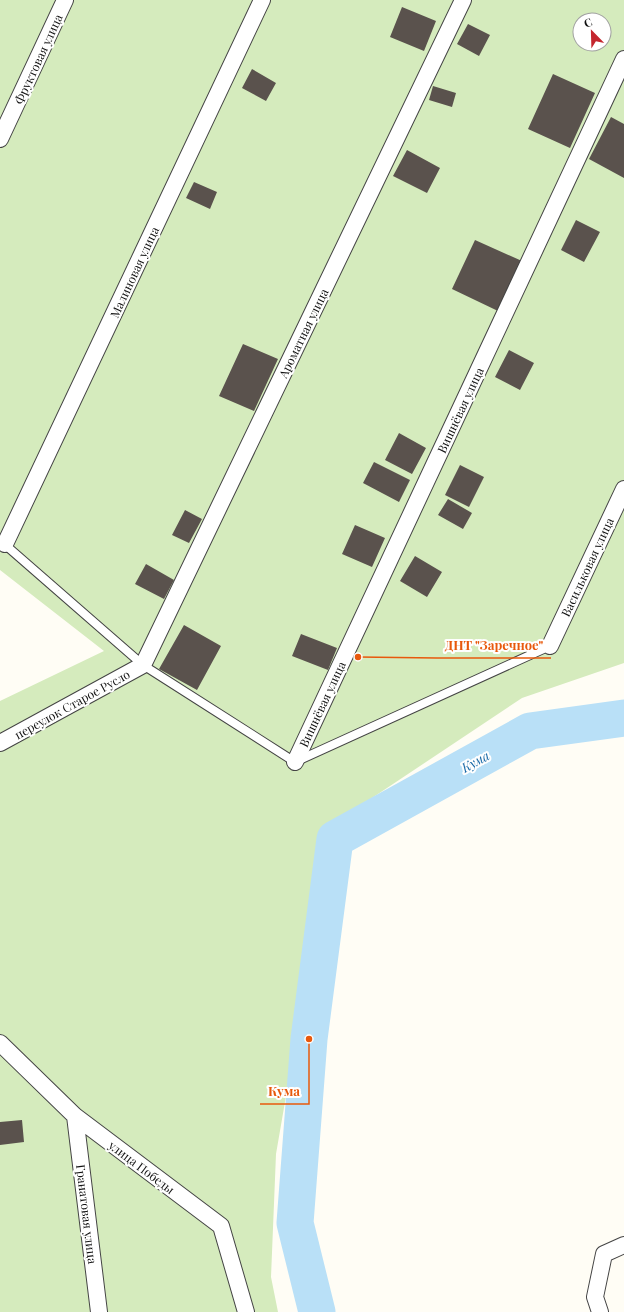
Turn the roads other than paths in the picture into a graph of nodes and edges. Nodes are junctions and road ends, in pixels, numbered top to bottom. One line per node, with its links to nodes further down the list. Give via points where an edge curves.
1 (65, 0): 5 (street, Фруктовая улица)
2 (262, 0): 7 (street, Малиновая улица)
3 (464, 0): 9 (street, Ароматная улица)
4 (624, 59): 11 (street, Вишнёвая улица)
5 (0, 139)
6 (624, 489): 8 (street, Васильковая улица)
7 (2, 542): 9 (lane)
8 (550, 646): 11 (lane)
9 (143, 665): 10 (street, переулок Старое Русло); 11 (lane)
10 (0, 743)
11 (295, 762)
12 (0, 1043): 13 (street, улица Победы)
13 (74, 1116): 15 (street, Гранатовая улица); 16 (street, улица Победы, via 221,1226)
14 (624, 1245): 17 (street, via 604,1254 596,1297)
15 (99, 1312)
16 (246, 1312)
17 (600, 1312)

